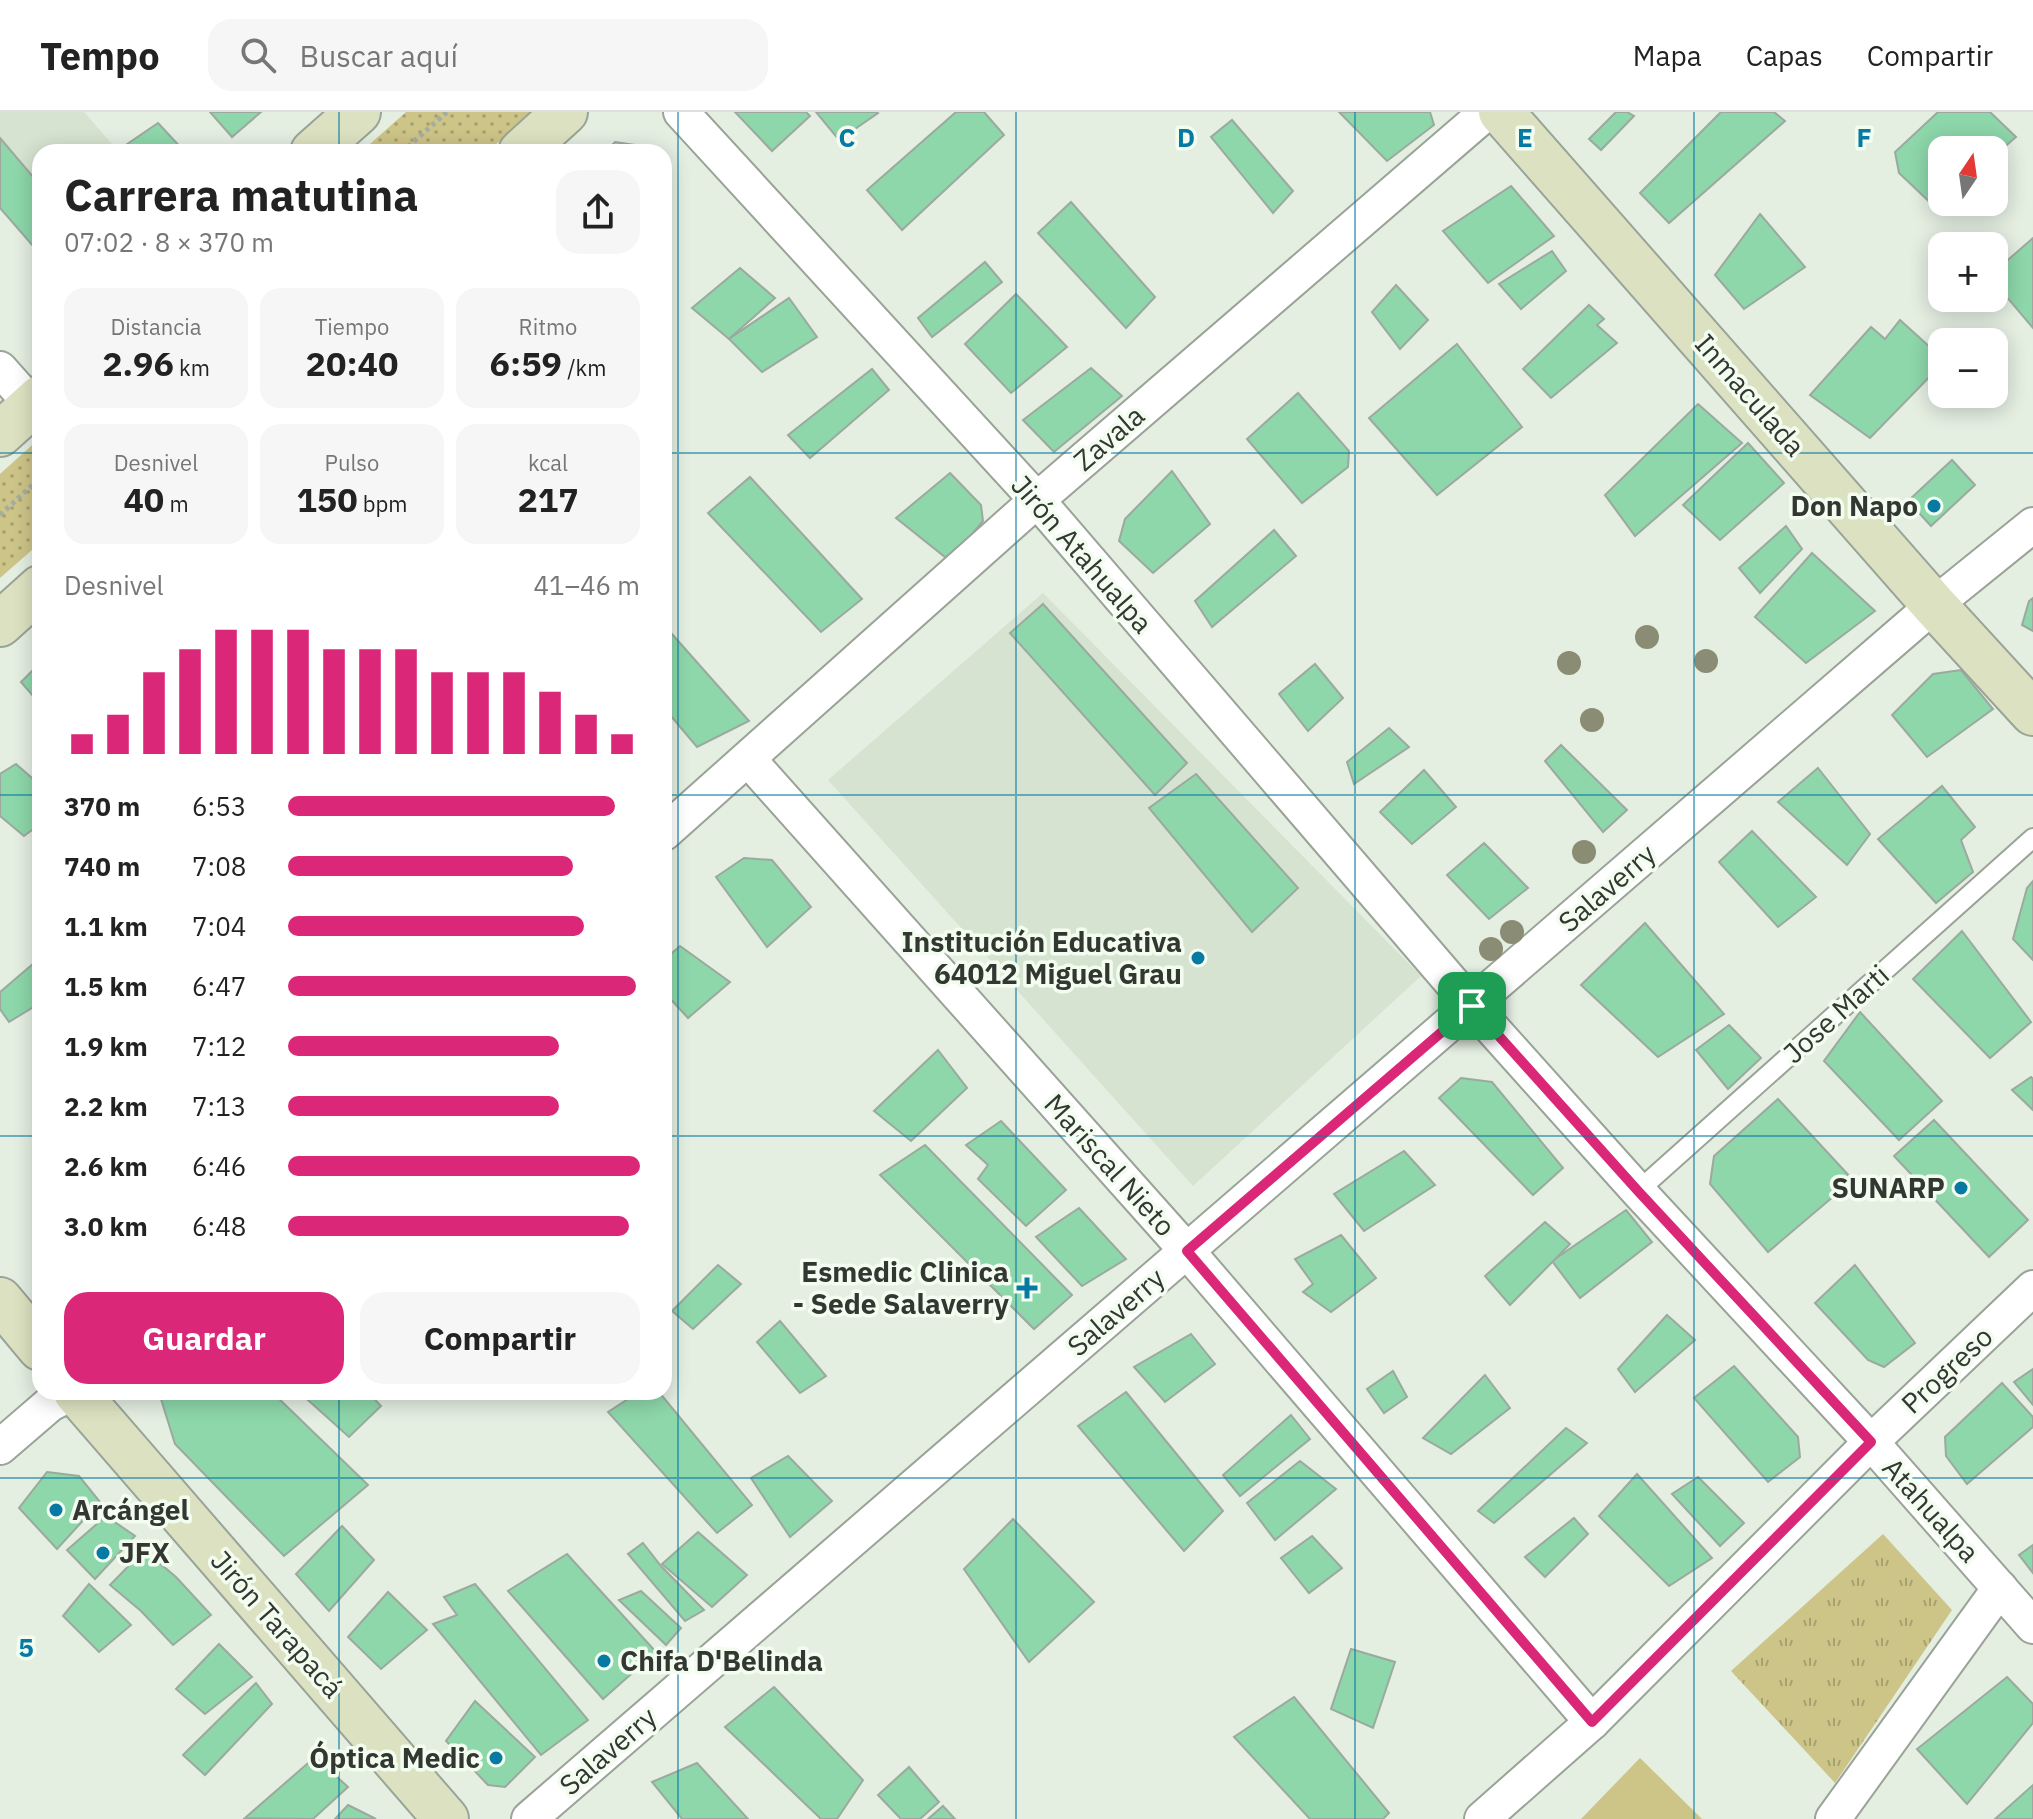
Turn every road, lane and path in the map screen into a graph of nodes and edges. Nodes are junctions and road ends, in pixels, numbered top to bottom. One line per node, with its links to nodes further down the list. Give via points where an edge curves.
1 (358, 112): 7 (street)
2 (447, 112): 8 (path)
3 (565, 112): 9 (street)
4 (681, 112): 15 (street, Jirón Atahualpa)
5 (1487, 112): 15 (street, Zavala)
6 (1501, 112): 19 (street, Inmaculada)
7 (322, 144)
8 (411, 144)
9 (530, 144)
10 (0, 369): 11 (street)
11 (32, 397)
12 (32, 405): 13 (street)
13 (0, 434)
14 (32, 485): 16 (path)
15 (1037, 500): 22 (street, Zavala); 25 (street, Jirón Atahualpa)
16 (0, 515)
17 (2033, 525): 19 (street, Salaverry)
18 (32, 595): 20 (street)
19 (1934, 605): 21 (street, Inmaculada); 25 (street, Salaverry)
20 (0, 624)
21 (2033, 713)
22 (748, 759): 23 (street, Zavala); 27 (street, Mariscal Nieto)
23 (672, 826)
24 (2033, 838): 26 (lane, Jose Marti)
25 (1472, 1006): 26 (street, Atahualpa); 27 (street, Salaverry)
26 (1638, 1191): 33 (street, Atahualpa)
27 (1187, 1251): 37 (street, Mariscal Nieto); 39 (street, Salaverry)
28 (2033, 1288): 33 (street, Progreso)
29 (0, 1300): 30 (street)
30 (32, 1338)
31 (58, 1400): 34 (street)
32 (82, 1400): 38 (street, Jirón Tarapacá)
33 (1871, 1442): 35 (street, Atahualpa); 37 (street, Progreso)
34 (0, 1447)
35 (2000, 1588): 36 (street, Atahualpa); 41 (street)
36 (2033, 1626)
37 (1592, 1722): 40 (street, Progreso)
38 (446, 1819)
39 (529, 1819)
40 (1482, 1819)
41 (1833, 1819)

